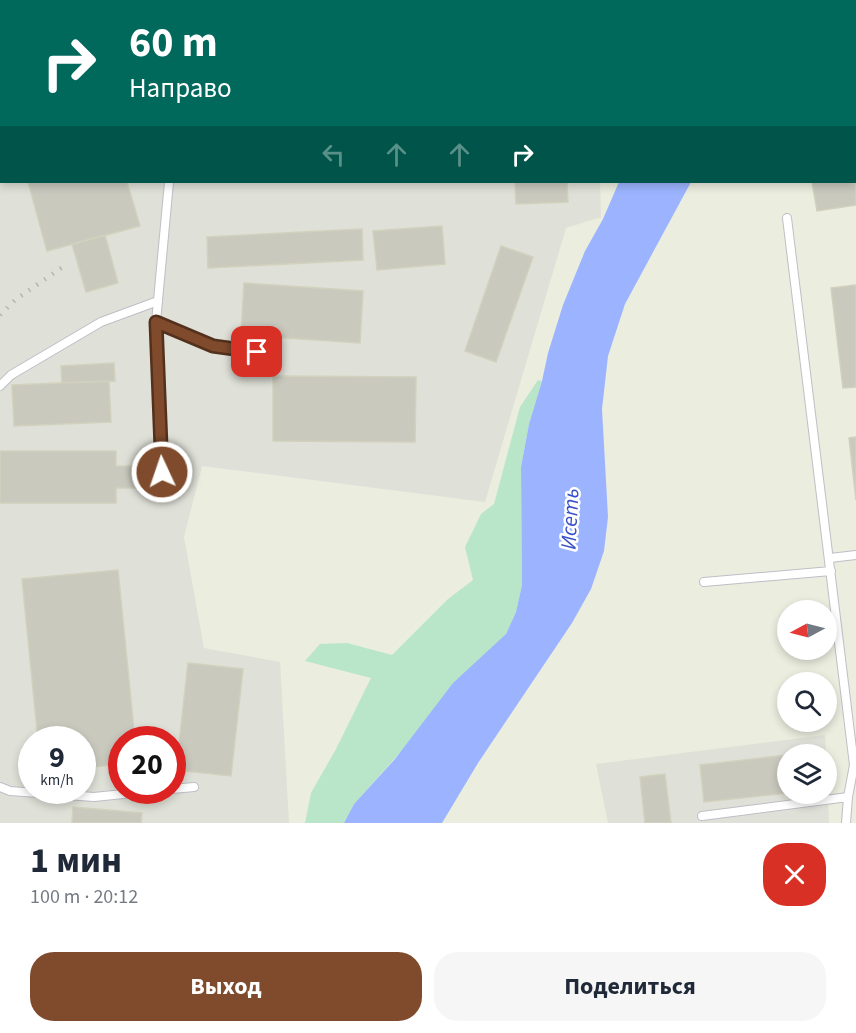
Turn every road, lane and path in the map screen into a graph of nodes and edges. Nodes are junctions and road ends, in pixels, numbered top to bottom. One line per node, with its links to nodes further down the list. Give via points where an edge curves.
1 (169, 183): 3 (lane)
2 (787, 218): 9 (lane)
3 (158, 301): 4 (lane); 6 (lane, via 101,322 11,375)
4 (156, 322): 5 (lane, via 213,346); 7 (lane)
5 (257, 352)
6 (0, 386)
7 (164, 492)
8 (856, 555): 9 (lane)
9 (830, 558): 10 (lane)
10 (831, 571): 11 (lane); 12 (lane)
11 (704, 582)
12 (855, 765): 17 (lane)
13 (0, 787): 16 (lane, via 10,791)
14 (194, 787): 15 (lane)
15 (186, 788)
16 (108, 796)
17 (848, 797): 18 (lane); 19 (lane)
18 (702, 816)
19 (846, 823)

